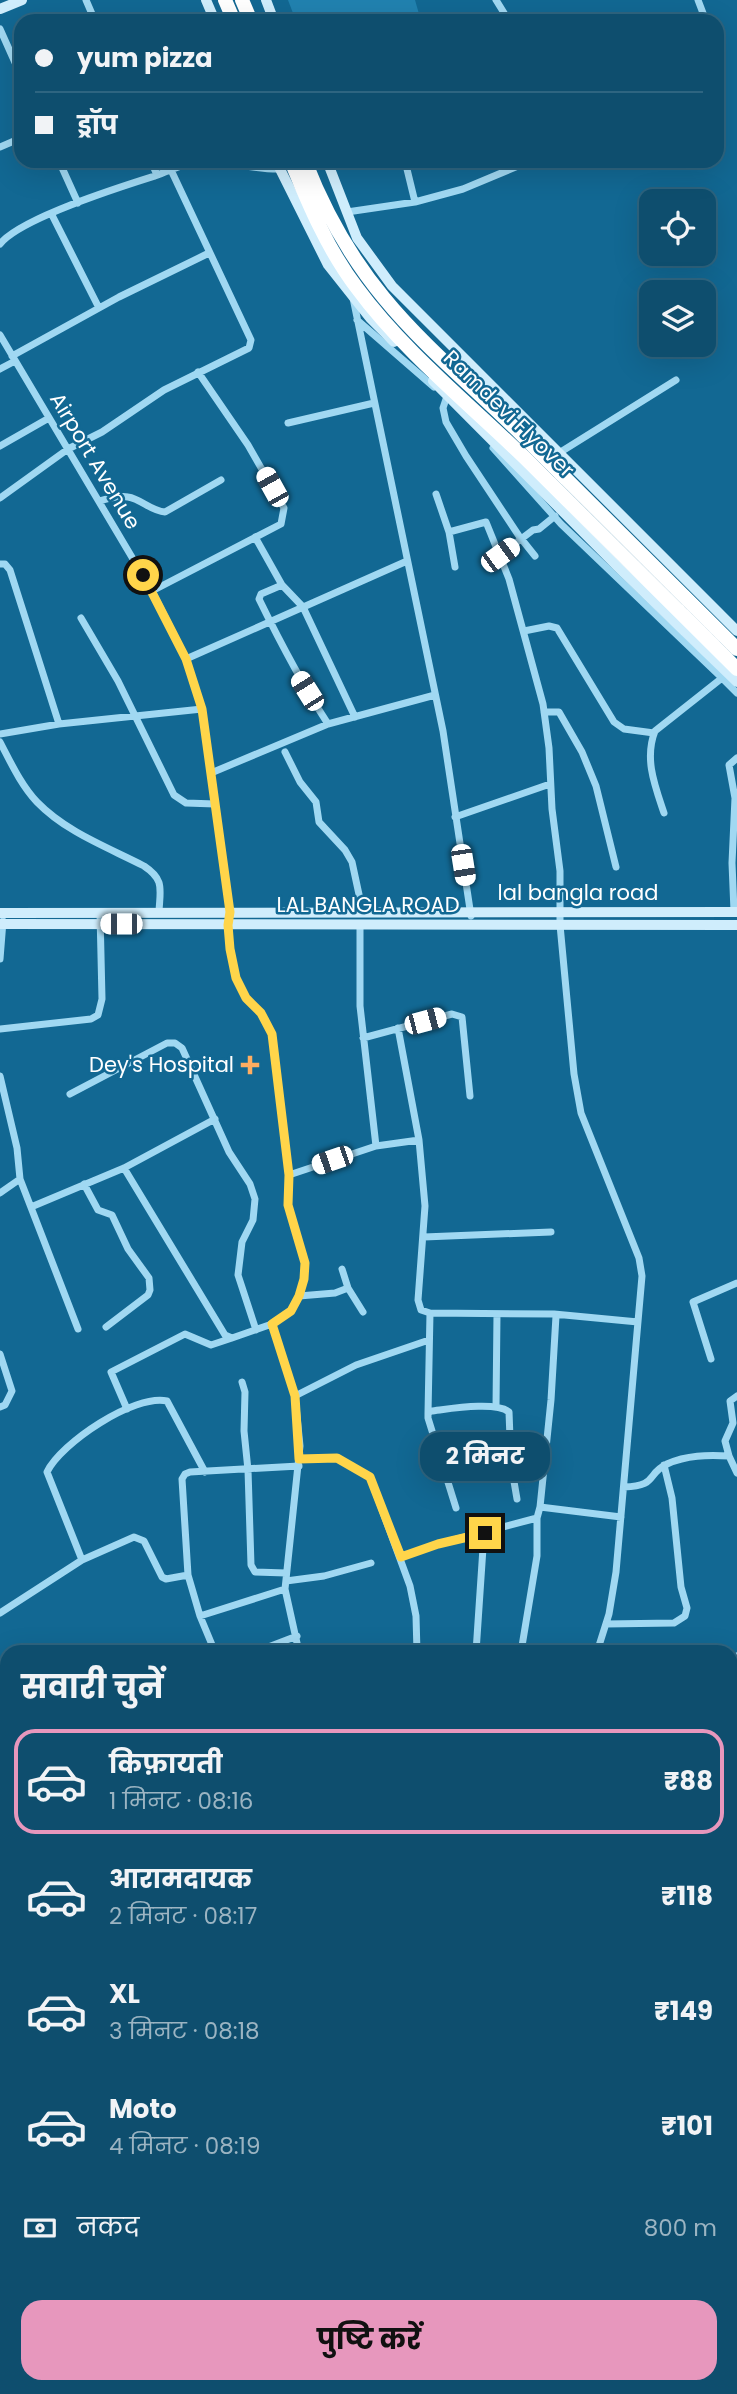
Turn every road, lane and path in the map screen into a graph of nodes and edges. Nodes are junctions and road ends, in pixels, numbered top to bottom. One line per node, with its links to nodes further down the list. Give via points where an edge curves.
1 (22, 0): 2 (main road)
2 (0, 9)
3 (0, 29): 4 (street)
4 (9, 48): 5 (street); 6 (street)
5 (0, 52)
6 (14, 60)
7 (63, 168): 19 (street)
8 (154, 168): 17 (street)
9 (176, 168): 16 (street)
10 (284, 168): 24 (main road, via 328,265)
11 (284, 168): 61 (highway, Ramdevi Flyover, via 376,312)
12 (308, 168): 59 (highway, Ramdevi Flyover, via 347,248 406,324)
13 (330, 168): 20 (main road)
14 (407, 168): 18 (street)
15 (513, 168): 18 (street)
16 (171, 170): 17 (street); 23 (street)
17 (157, 175): 19 (street)
18 (415, 202): 20 (street)
19 (78, 203): 21 (street)
20 (346, 212): 38 (main road, via 357,237 392,286)
21 (52, 215): 22 (street, via 8,234); 25 (street)
22 (0, 244)
23 (209, 253): 25 (street); 30 (street, via 251,344)
24 (352, 295): 26 (street); 63 (main road)
25 (99, 308): 28 (street)
26 (357, 320): 32 (street); 33 (street)
27 (0, 335): 28 (street, Airport Avenue)
28 (14, 358): 29 (street); 34 (street, Airport Avenue)
29 (0, 369)
30 (198, 372): 37 (street); 45 (street, via 248,444 284,508 281,524)
31 (676, 380): 38 (street)
32 (446, 399): 43 (street); 46 (street, via 446,422)
33 (374, 403): 35 (street); 49 (street)
34 (49, 418): 36 (street); 37 (street, Airport Avenue)
35 (288, 423)
36 (0, 446)
37 (68, 449): 41 (street); 42 (street, Airport Avenue)
38 (559, 453): 57 (main road)
39 (221, 480): 42 (street, via 165,512 129,497)
40 (436, 494): 44 (street)
41 (0, 498)
42 (99, 502): 53 (street, Airport Avenue)
43 (555, 516): 46 (street); 62 (street)
44 (449, 532): 47 (street, via 486,522); 51 (street)
45 (256, 537): 52 (street); 53 (street)
46 (522, 540): 47 (street); 48 (street)
47 (500, 555): 58 (street)
48 (535, 556)
49 (407, 561): 54 (street); 65 (street)
50 (0, 564): 70 (street, via 10,570)
51 (455, 567)
52 (282, 584): 54 (street); 56 (street, via 259,597)
53 (152, 591): 60 (street, Airport Avenue)
54 (303, 607): 56 (street); 69 (street)
55 (81, 618): 68 (street)
56 (269, 621): 60 (street); 71 (street)
57 (737, 631)
58 (524, 632): 67 (street); 72 (street, via 557,628 614,722 624,729)
59 (737, 649)
60 (186, 659): 66 (street, Airport Avenue)
61 (737, 669)
62 (722, 678): 64 (street); 72 (street)
63 (737, 682)
64 (737, 692)
65 (435, 695): 69 (street); 81 (street)
66 (202, 709): 68 (street); 77 (street, Airport Avenue)
67 (544, 712): 78 (street); 82 (street, via 559,712 582,752 596,786)
68 (136, 716): 70 (street); 79 (street, via 174,795 186,803)
69 (355, 717): 71 (street)
70 (59, 724): 73 (street)
71 (328, 724): 77 (street)
72 (654, 733): 80 (street, via 649,761)
73 (0, 734)
74 (0, 742): 84 (street, via 36,801 62,824 156,874 160,880)
75 (285, 752): 89 (street, via 316,802 319,822 352,862)
76 (737, 758): 83 (street, via 729,765 735,798)
77 (211, 773): 79 (street, Airport Avenue)
78 (550, 784): 81 (street); 86 (street)
79 (215, 804): 85 (street, Airport Avenue)
80 (664, 813)
81 (455, 817): 90 (street)
82 (616, 867)
83 (735, 911): 86 (main road, lal bangla road)
84 (159, 912): 85 (main road, lal bangla road); 88 (main road, lal bangla road); 91 (main road)
85 (230, 912): 89 (main road, lal bangla road); 92 (street, Airport Avenue)
86 (560, 912): 90 (main road, lal bangla road); 93 (street)
87 (1, 918): 88 (main road, lal bangla road); 95 (street)
88 (100, 918): 91 (main road, LAL BANGLA ROAD); 97 (street, via 102,999 98,1014 91,1019)
89 (361, 918): 90 (main road, lal bangla road); 92 (main road, LAL BANGLA ROAD); 98 (street)
90 (471, 918): 93 (main road, LAL BANGLA ROAD)
91 (161, 925): 92 (main road, LAL BANGLA ROAD)
92 (228, 925): 106 (street, Airport Avenue, via 236,978 272,1034)
93 (560, 925): 94 (main road, LAL BANGLA ROAD); 121 (street, via 581,1113 639,1258)
94 (737, 925)
95 (0, 959)
96 (398, 1028): 98 (street); 101 (street, via 452,1014 462,1017); 103 (street)
97 (0, 1029)
98 (363, 1038): 104 (street)
99 (0, 1076): 107 (street)
100 (70, 1094): 102 (street, via 174,1043 191,1064)
101 (470, 1096)
102 (215, 1119): 105 (street); 125 (street, via 255,1199 238,1275)
103 (419, 1140): 104 (street); 112 (street)
104 (376, 1146): 106 (street)
105 (124, 1168): 108 (street); 126 (street, via 225,1335)
106 (289, 1175): 116 (street, Airport Avenue, via 288,1205 305,1263)
107 (20, 1179): 109 (street); 110 (street)
108 (84, 1184): 110 (street); 123 (street, via 98,1210 112,1214 128,1249 149,1278 148,1295)
109 (0, 1193)
110 (31, 1207): 124 (street)
111 (551, 1233): 112 (street)
112 (424, 1237): 118 (street, via 419,1306)
113 (342, 1269): 115 (street)
114 (737, 1283): 129 (street, via 693,1302)
115 (348, 1288): 116 (street); 117 (street)
116 (299, 1296): 122 (street, via 291,1311)
117 (363, 1312)
118 (430, 1313): 119 (street); 127 (street)
119 (497, 1314): 120 (street); 134 (street)
120 (554, 1314): 121 (street); 146 (street)
121 (638, 1322): 144 (street)
122 (272, 1324): 125 (street); 131 (street)
123 (106, 1327)
124 (78, 1329)
125 (256, 1330): 126 (street)
126 (232, 1338): 135 (street, via 211,1345 185,1334 111,1373)
127 (429, 1340): 131 (street, via 356,1365); 136 (street)
128 (0, 1354): 133 (street, via 12,1391)
129 (711, 1359)
130 (242, 1382): 141 (street)
131 (295, 1396): 139 (street)
132 (737, 1396): 137 (street, via 730,1401)
133 (0, 1407)
134 (496, 1407): 136 (street); 145 (street, via 509,1412)
135 (127, 1409): 142 (street, via 157,1399 167,1401); 152 (street, via 91,1429 60,1454 47,1472)
136 (428, 1413): 147 (street)
137 (735, 1418): 138 (street, via 725,1441)
138 (729, 1457): 140 (street, via 699,1455); 143 (street)
139 (299, 1463): 141 (street); 151 (street, via 337,1458 370,1477); 155 (street)
140 (664, 1465): 144 (street, via 646,1484); 158 (street, via 685,1616 674,1623)
141 (248, 1470): 142 (street); 155 (street, via 252,1570)
142 (205, 1472): 154 (street, via 190,1472 182,1479)
143 (737, 1473)
144 (624, 1487): 148 (street)
145 (517, 1499)
146 (540, 1507): 148 (street); 149 (street)
147 (456, 1508)
148 (621, 1517): 158 (street)
149 (537, 1518): 150 (street); 165 (street, via 537,1556)
150 (485, 1533): 151 (street); 164 (street)
151 (401, 1557): 163 (street, via 414,1601)
152 (82, 1560): 154 (street, via 134,1537 144,1541 162,1577); 156 (street)
153 (372, 1563): 155 (street)
154 (187, 1576): 157 (street)
155 (286, 1581): 157 (street); 159 (street)
156 (1, 1610)
157 (200, 1616): 160 (street)
158 (606, 1624): 166 (street)
159 (297, 1636): 161 (street); 162 (street)
160 (212, 1645)
161 (273, 1645)
162 (298, 1645)
163 (417, 1645)
164 (477, 1645)
165 (522, 1645)
166 (599, 1645)

